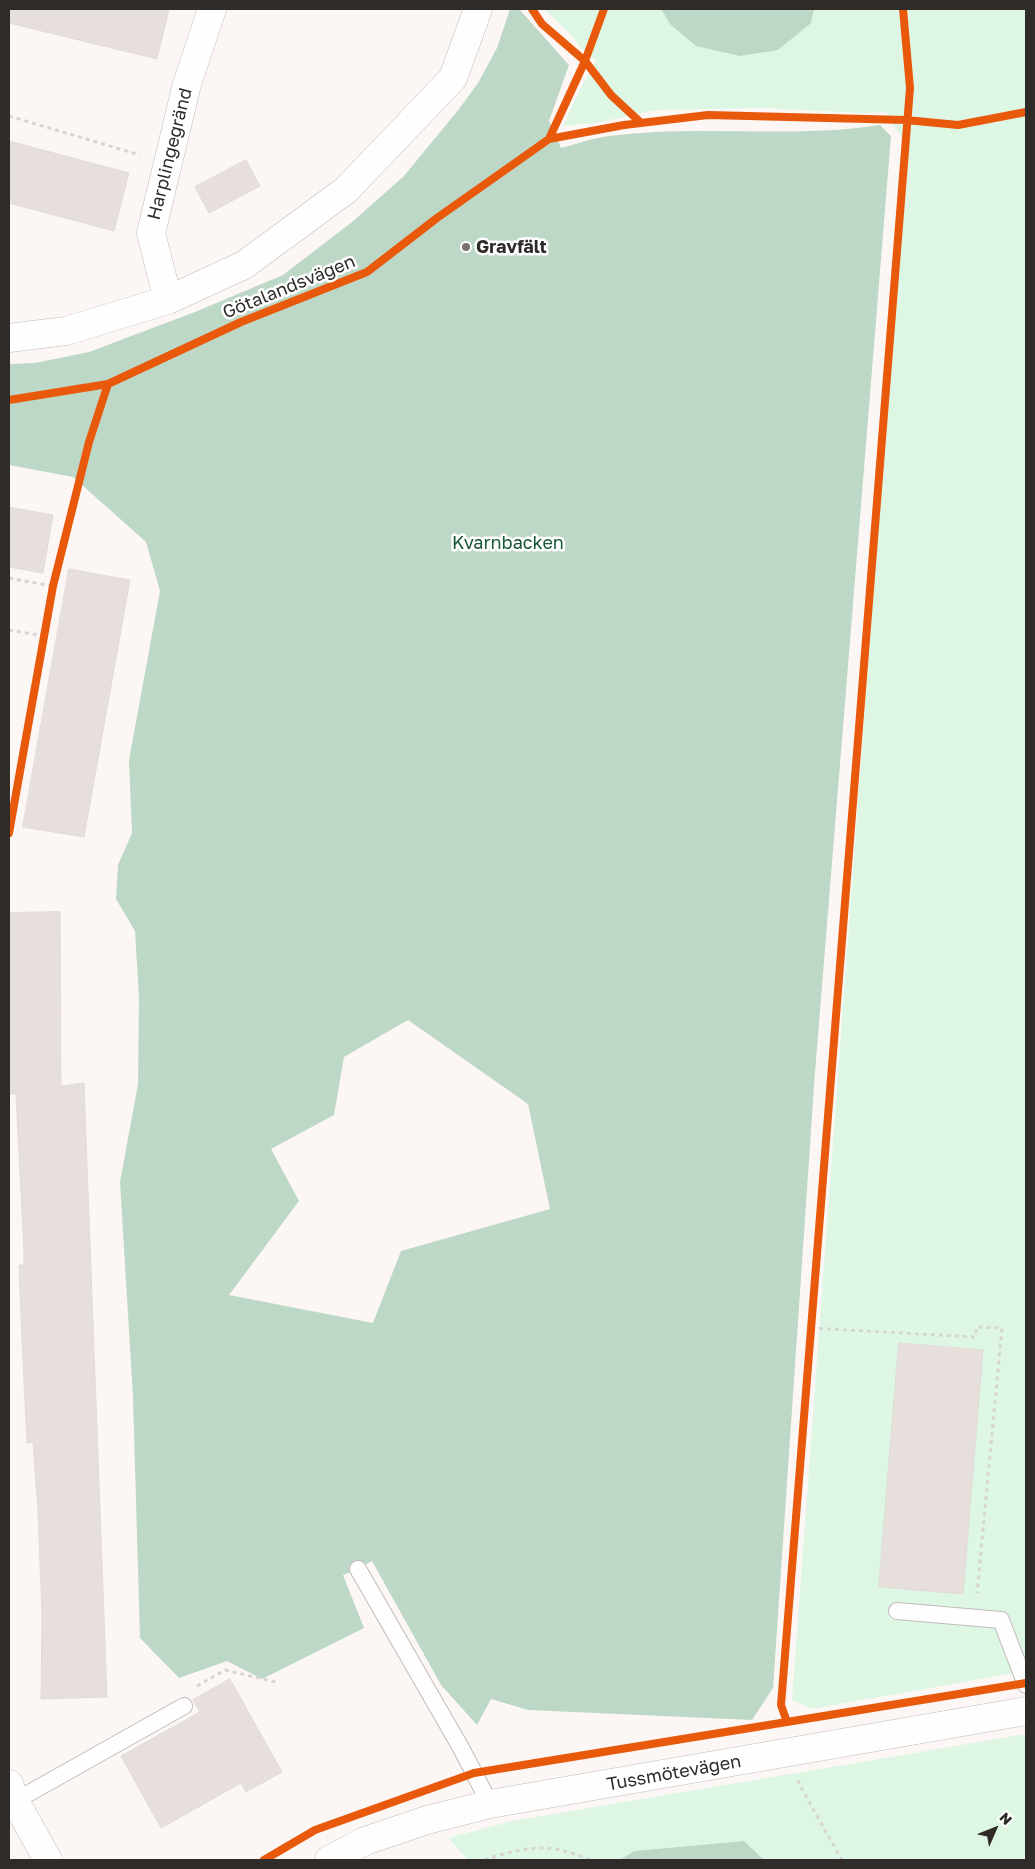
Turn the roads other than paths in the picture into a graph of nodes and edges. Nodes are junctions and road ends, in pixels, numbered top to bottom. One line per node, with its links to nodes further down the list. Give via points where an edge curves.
1 (212, 9): 3 (street, Harplingegränd, via 187,84 151,233)
2 (478, 9): 3 (street, via 453,78 346,190 244,265)
3 (168, 300): 4 (street, via 66,331)
4 (9, 338)
5 (358, 1569): 11 (lane)
6 (897, 1611): 7 (lane, via 1001,1620)
7 (1026, 1685)
8 (184, 1706): 10 (lane)
9 (1026, 1710): 11 (street, Tussmötevägen)
10 (12, 1793): 12 (street)
11 (490, 1804): 13 (street, Tussmötevägen, via 364,1841)
12 (48, 1860)
13 (329, 1860)

